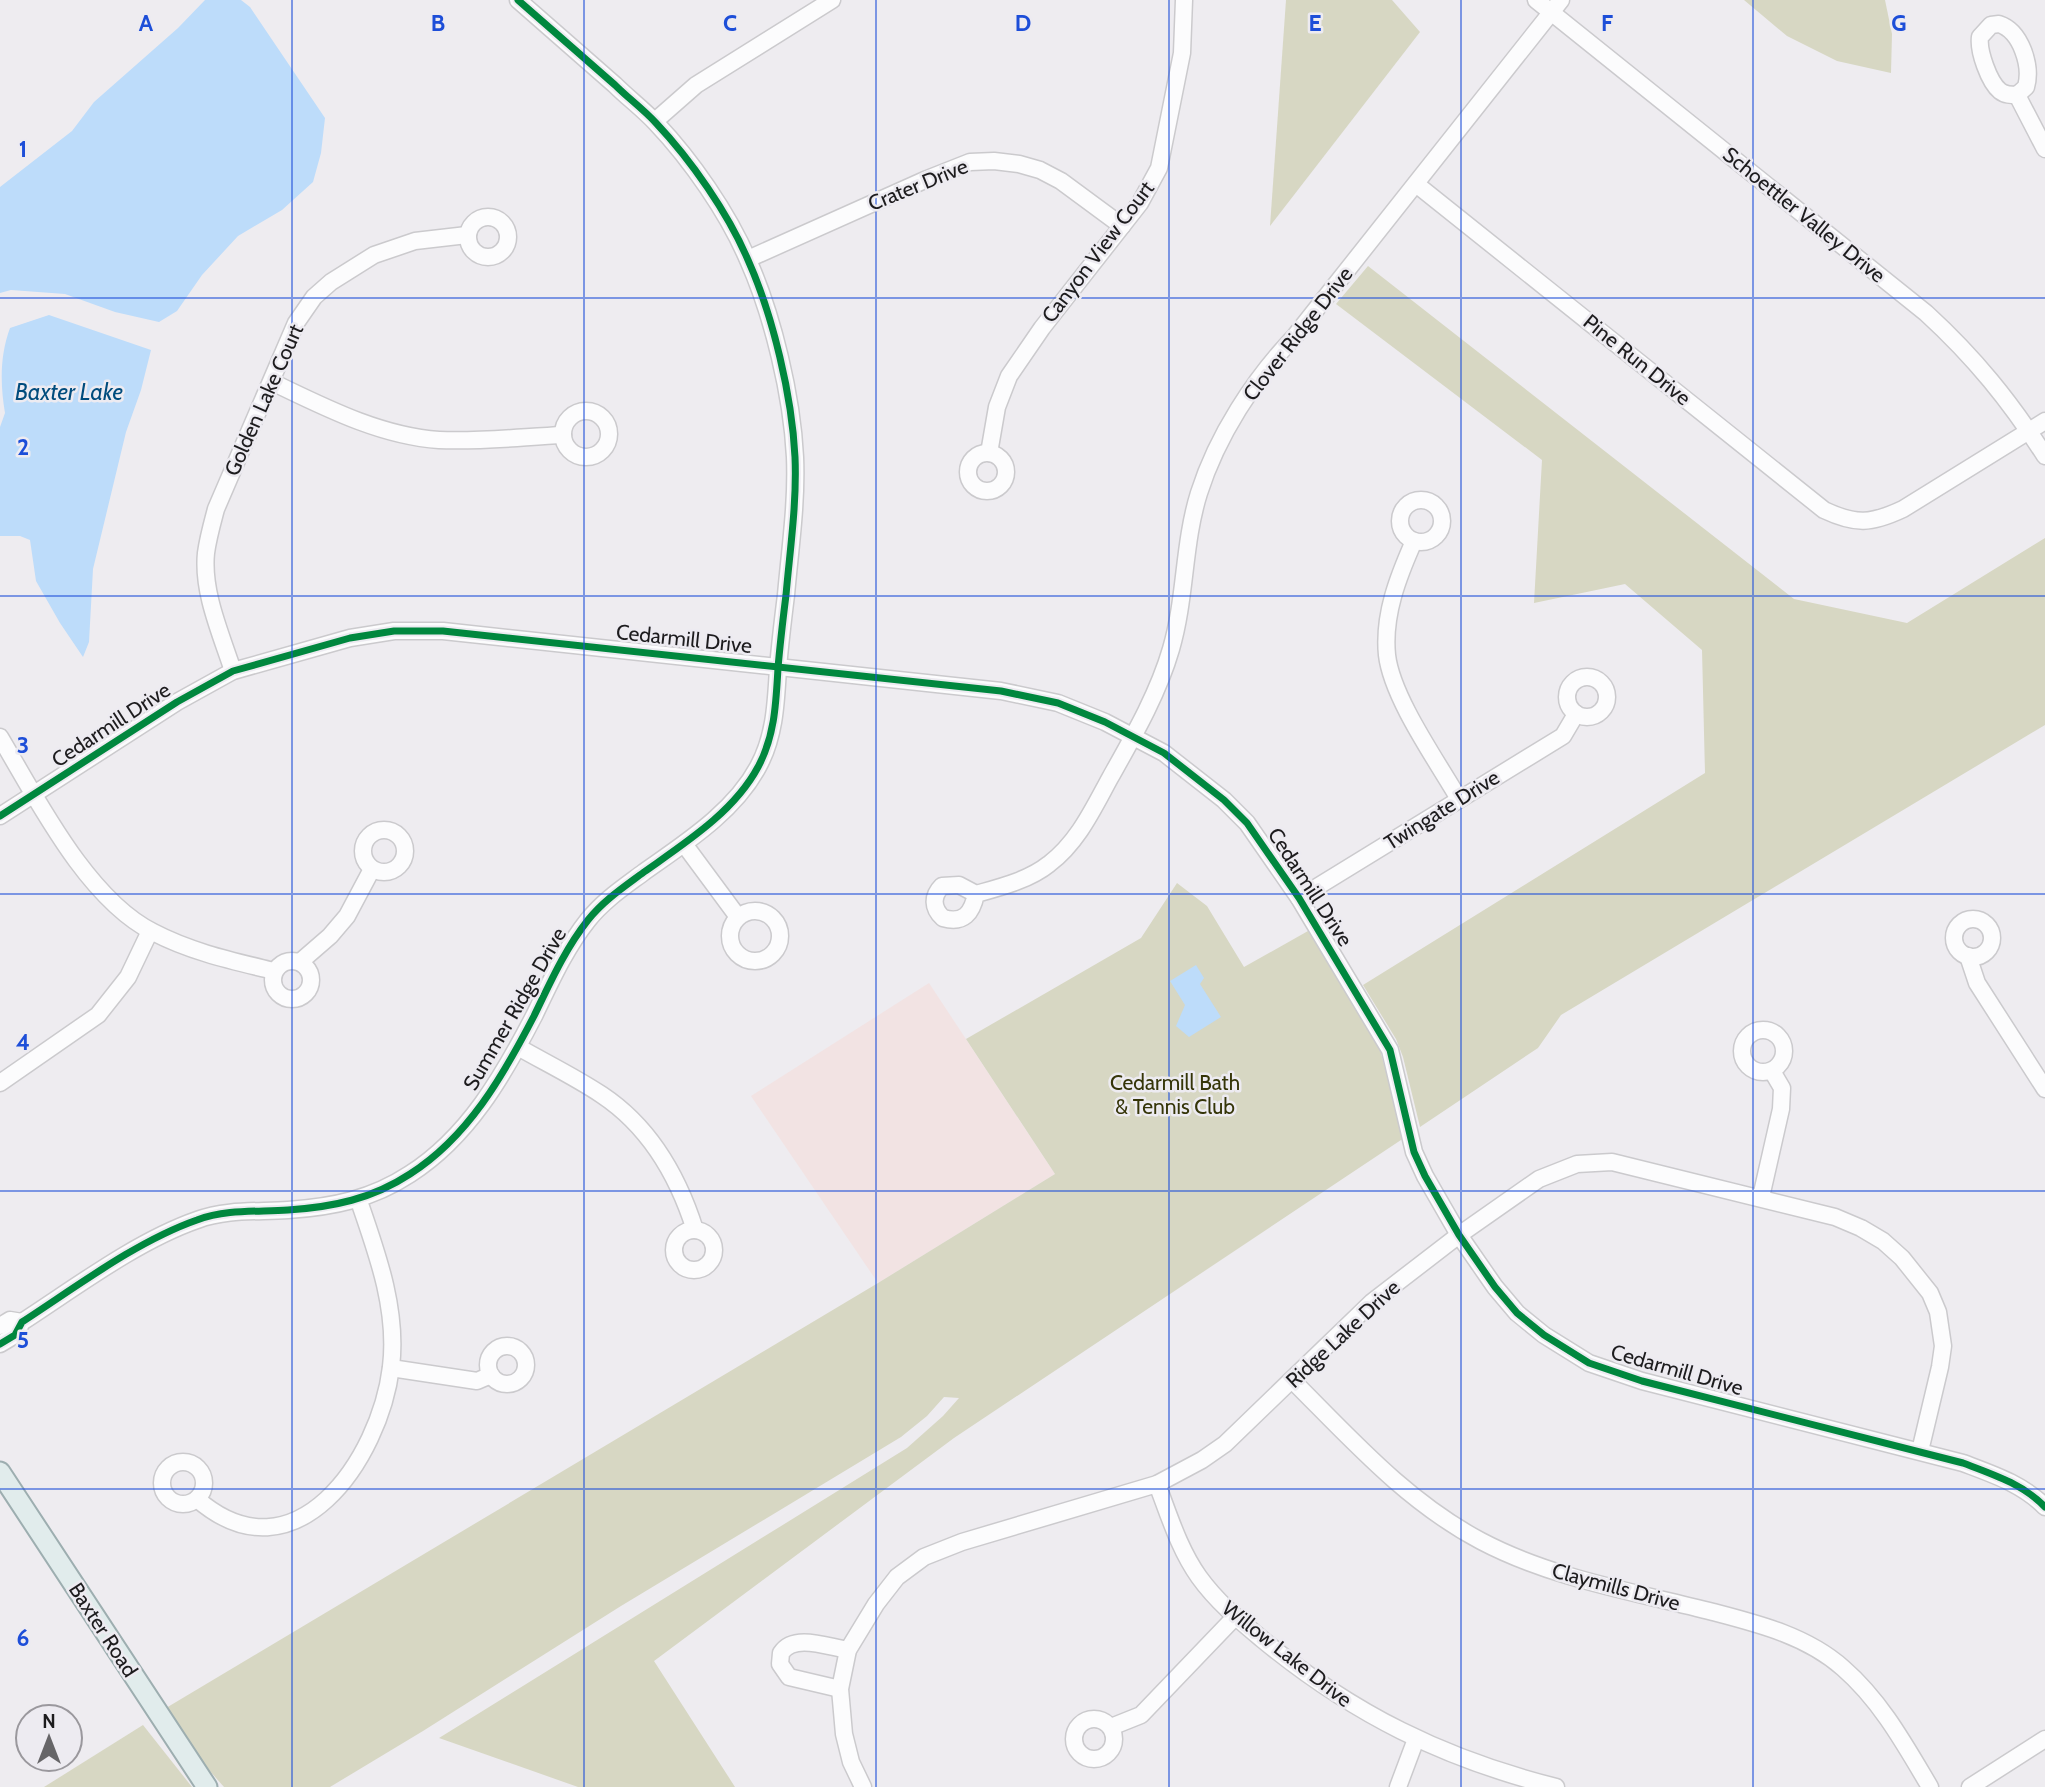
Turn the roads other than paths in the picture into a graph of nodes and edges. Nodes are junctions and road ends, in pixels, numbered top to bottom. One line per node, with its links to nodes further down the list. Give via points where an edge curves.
1 (518, 0): 7 (street, Summer Ridge Drive)
2 (832, 0): 7 (street, via 705,79)
3 (1184, 0): 10 (street, Canyon View Court, via 1182,53 1159,167)
4 (1535, 0): 5 (street, Schoettler Valley Drive)
5 (1556, 6): 9 (street, Clover Ridge Drive); 15 (street, Schoettler Valley Drive, via 1926,313 1998,387)
6 (2017, 95): 8 (street)
7 (655, 121): 12 (street, Summer Ridge Drive, via 714,199)
8 (2045, 149)
9 (1416, 184): 15 (street, Pine Run Drive, via 1824,510 1843,519 1864,523 1885,518); 24 (street, Clover Ridge Drive, via 1268,367 1221,440 1194,512 1171,649)
10 (1122, 226): 12 (street, Crater Drive, via 1040,170 994,161 970,162); 17 (street, Canyon View Court, via 1009,376 997,407)
11 (467, 235): 13 (street, Golden Lake Court, via 392,248 331,282 296,323)
12 (748, 259): 20 (street, Summer Ridge Drive, via 781,366 795,459)
13 (272, 382): 16 (street, via 403,435 439,440); 21 (street, Golden Lake Court, via 216,509 206,555 214,613)
14 (2045, 421): 15 (street)
15 (2029, 431): 18 (street, Schoettler Valley Drive)
16 (563, 435)
17 (989, 453)
18 (2045, 456)
19 (1414, 541): 26 (street, via 1392,599 1387,657 1410,714)
20 (779, 667): 21 (street, Cedarmill Drive, via 443,631 394,631 350,638); 24 (street, Cedarmill Drive, via 1001,691 1058,703); 28 (street, Summer Ridge Drive, via 771,734 759,765 740,794)
21 (233, 671): 25 (street, Cedarmill Drive)
22 (1576, 714): 26 (street, Twingate Drive, via 1563,736)
23 (0, 737): 25 (street)
24 (1133, 737): 30 (street, Clover Ridge Drive, via 1065,850 1030,877); 31 (street, Cedarmill Drive, via 1164,753 1224,800 1247,823)
25 (35, 795): 27 (street, Cedarmill Drive); 33 (street, via 90,877)
26 (1459, 799): 31 (street, Twingate Drive)
27 (0, 816)
28 (684, 844): 32 (street); 37 (street, Summer Ridge Drive, via 605,901 588,920 561,961)
29 (372, 869): 35 (street, via 347,916)
30 (976, 894)
31 (1299, 898): 44 (street, Cedarmill Drive, via 1390,1050 1414,1152)
32 (738, 917)
33 (150, 931): 36 (street, via 208,955); 39 (street, via 128,977 98,1015)
34 (1968, 956): 40 (street, via 1977,983)
35 (300, 962): 36 (street, via 286,961); 36 (street, via 312,977 309,990 298,998 285,998 276,991)
36 (274, 971)
37 (518, 1047): 42 (street, Summer Ridge Drive, via 467,1125 434,1157 407,1177); 43 (street, via 603,1096 632,1120 669,1167)
38 (1772, 1071): 41 (street, via 1782,1088 1781,1109)
39 (0, 1083)
40 (2045, 1089)
41 (1762, 1197): 44 (street, Ridge Lake Drive, via 1612,1161 1577,1164 1539,1179); 51 (street, Ridge Lake Drive, via 1861,1228 1902,1258 1930,1293 1943,1346)
42 (359, 1200): 45 (street, Summer Ridge Drive, via 200,1218 153,1238); 48 (street, via 388,1301)
43 (695, 1230)
44 (1459, 1235): 50 (street, Ridge Lake Drive, via 1373,1302); 51 (street, Cedarmill Drive, via 1517,1313 1589,1363 1642,1381)
45 (22, 1322): 46 (street, Summer Ridge Drive, via 10,1320); 47 (street, Summer Ridge Drive, via 15,1335)
46 (0, 1325)
47 (0, 1344)
48 (391, 1368): 49 (street, via 477,1381); 54 (street, via 379,1418 364,1449 342,1486 322,1506 272,1527 232,1522)
49 (491, 1376)
50 (1293, 1381): 53 (street, Ridge Lake Drive, via 1225,1444); 66 (street, Claymills Drive, via 1409,1495 1482,1542 1531,1564 1745,1621 1817,1649 1843,1667 1889,1719)
51 (1920, 1451): 55 (street, Cedarmill Drive, via 1999,1476)
52 (0, 1472): 62 (main road, Baxter Road)
53 (1157, 1484): 56 (street, Willow Lake Drive, via 1197,1574 1217,1602); 57 (street, Ridge Lake Drive, via 924,1557 897,1577)
54 (197, 1499)
55 (2045, 1507)
56 (1235, 1617): 59 (street, via 1141,1715); 60 (street, Willow Lake Drive, via 1350,1704)
57 (848, 1650): 58 (street, Ridge Lake Drive); 58 (street, via 801,1642 790,1643 781,1653 780,1664 789,1677)
58 (841, 1682): 63 (street, Ridge Lake Drive, via 844,1734)
59 (1111, 1727)
60 (1416, 1739): 64 (street); 65 (street, Willow Lake Drive, via 1460,1758)
61 (2045, 1739): 67 (street)
62 (207, 1787)
63 (863, 1787)
64 (1398, 1787)
65 (1556, 1787)
66 (1930, 1787)
67 (1970, 1787)

